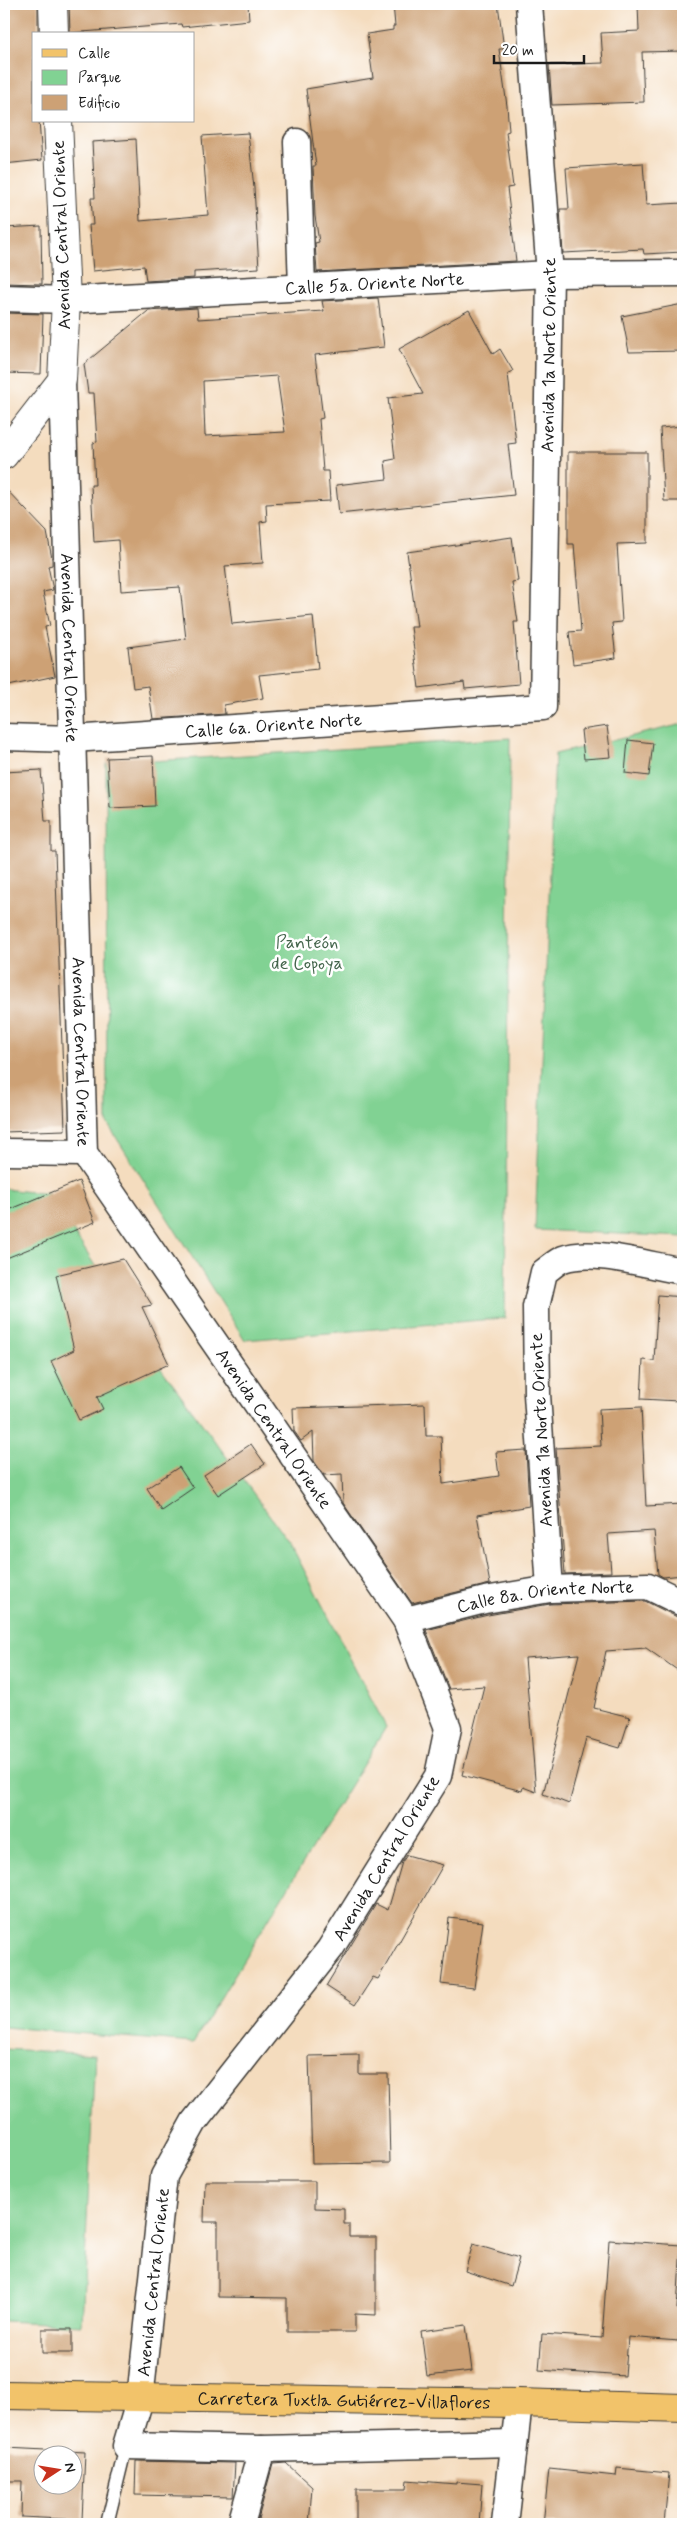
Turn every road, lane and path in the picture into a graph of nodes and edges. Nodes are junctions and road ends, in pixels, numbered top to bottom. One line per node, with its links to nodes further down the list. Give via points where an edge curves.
1 (53, 4): 3 (street)
2 (529, 4): 7 (street, Avenida 1a Norte Oriente)
3 (54, 32)
4 (58, 122): 10 (street, Avenida Central Oriente)
5 (297, 142): 8 (street)
6 (683, 273): 7 (street, Calle 5a. Oriente Norte)
7 (550, 274): 8 (street, Calle 5a. Oriente Norte); 13 (street, Avenida 1a Norte Oriente)
8 (302, 288): 10 (street, Calle 5a. Oriente Norte)
9 (4, 298): 10 (street, Calle 5a. Oriente Norte)
10 (66, 300): 11 (street, Avenida Central Oriente)
11 (62, 380): 12 (street); 15 (street, Avenida Central Oriente)
12 (4, 455)
13 (543, 707): 15 (street, Calle 6a. Oriente Norte)
14 (4, 737): 15 (street, Calle 6a. Oriente Norte)
15 (73, 740): 17 (street, Avenida Central Oriente)
16 (4, 1152): 17 (street)
17 (84, 1153): 21 (street, Avenida Central Oriente)
18 (683, 1271): 19 (street, Avenida 1a Norte Oriente, via 623,1259 586,1256 563,1259 544,1272 536,1307 537,1394)
19 (550, 1589): 20 (street, Calle 8a. Oriente Norte, via 648,1586); 21 (street, Calle 8a. Oriente Norte, via 485,1600)
20 (683, 1603)
21 (406, 1620): 23 (street, Avenida Central Oriente, via 448,1728 438,1776 330,1949 194,2122 164,2176)
22 (4, 2395): 23 (main road, Carretera Tuxtla Gutiérrez-Villaflores)
23 (140, 2399): 24 (main road, Carretera Tuxtla Gutiérrez-Villaflores); 27 (street, Avenida Central Oriente)
24 (519, 2402): 25 (main road, Carretera Tuxtla Gutiérrez-Villaflores); 26 (street)
25 (683, 2408)
26 (514, 2443): 28 (street); 31 (street)
27 (126, 2446): 28 (street); 29 (lane)
28 (262, 2449): 30 (street)
29 (108, 2524)
30 (241, 2524)
31 (505, 2524)

